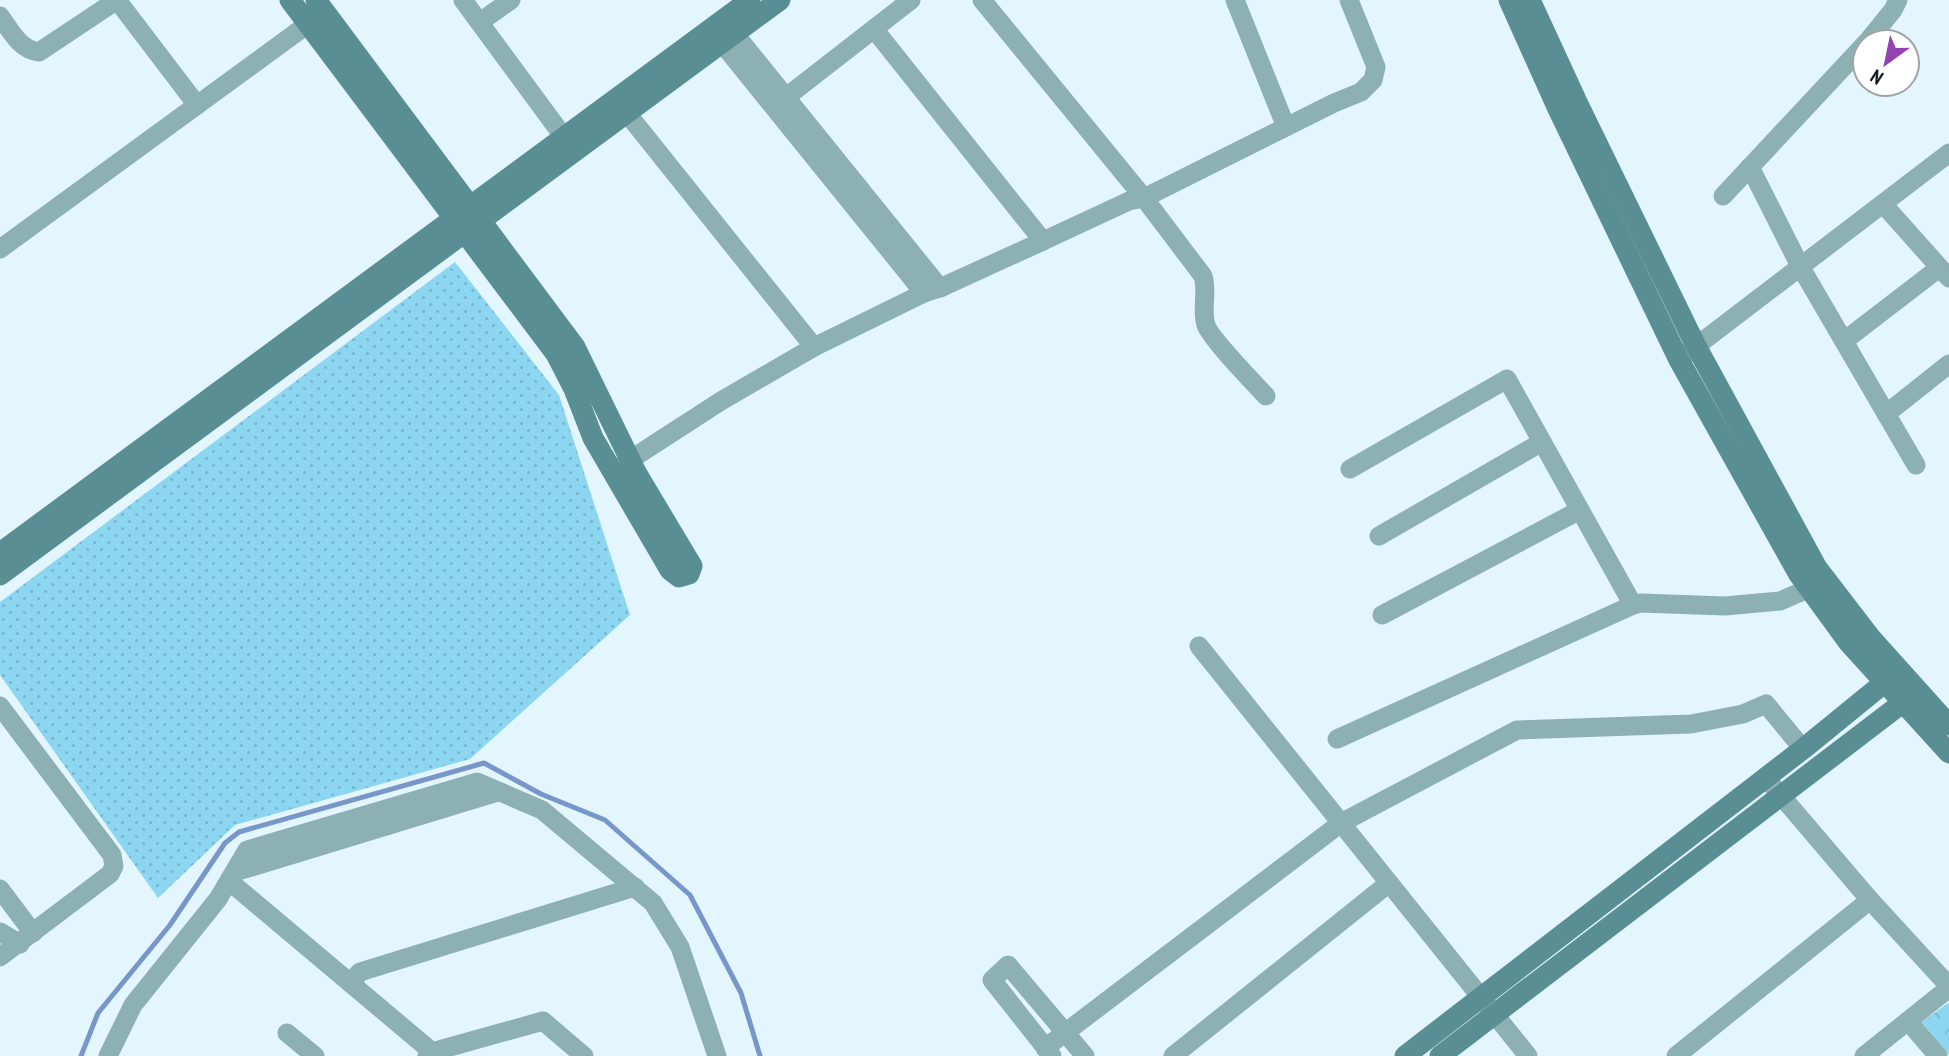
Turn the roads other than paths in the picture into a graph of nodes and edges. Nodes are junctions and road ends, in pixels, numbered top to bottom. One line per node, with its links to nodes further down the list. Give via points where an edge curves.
1 (117, 0): 15 (street, via 39,52 20,43); 24 (street)
2 (290, 0): 17 (street)
3 (316, 0): 33 (street)
4 (463, 0): 16 (street)
5 (511, 0): 16 (street)
6 (750, 0): 20 (street)
7 (780, 0): 20 (street)
8 (911, 0): 19 (street)
9 (982, 0): 31 (street)
10 (1235, 0): 26 (street)
11 (1349, 0): 26 (street, via 1376,67 1373,80 1361,92)
12 (1509, 0): 23 (street)
13 (1530, 0): 23 (street)
14 (1898, 0): 18 (street)
15 (0, 16)
16 (480, 22): 27 (street)
17 (308, 24): 24 (street); 33 (street)
18 (1878, 28)
19 (874, 29): 22 (street); 34 (street)
20 (722, 31): 22 (street); 25 (street)
21 (1851, 59): 29 (street)
22 (780, 102): 38 (street)
23 (1567, 104): 40 (street); 42 (street)
24 (197, 105): 35 (street)
25 (621, 105): 27 (street); 33 (street); 41 (street)
26 (1286, 127): 31 (street)
27 (563, 136): 33 (street)
28 (1949, 153): 32 (street)
29 (1750, 167): 30 (street); 36 (street)
30 (1723, 196)
31 (1144, 198): 34 (street); 44 (street, via 1204,279 1207,328)
32 (1882, 204): 36 (street); 37 (street)
33 (467, 219): 48 (street, via 556,354 593,438); 52 (street); 53 (street)
34 (1043, 241): 38 (street)
35 (0, 249)
36 (1800, 265): 39 (street); 40 (street)
37 (1944, 273): 39 (street)
38 (932, 290): 41 (street)
39 (1844, 341): 45 (street)
40 (1696, 346): 42 (street); 58 (street, via 1817,568 1870,636)
41 (814, 347): 48 (street)
42 (1678, 360): 54 (street)
43 (1949, 364): 45 (street)
44 (1266, 396)
45 (1886, 414): 47 (street)
46 (1542, 442): 49 (street, via 1507,379); 50 (street); 51 (street)
47 (1916, 465)
48 (621, 466): 48 (street, via 692,566 689,574 679,577 670,570)
49 (1350, 469)
50 (1580, 510): 55 (street); 56 (street)
51 (1379, 536)
52 (0, 553)
53 (0, 575)
54 (1810, 588): 55 (street, via 1780,601 1725,606); 58 (street, via 1849,643)
55 (1633, 605): 62 (street)
56 (1382, 615)
57 (1199, 646): 67 (street)
58 (1893, 676): 59 (street); 63 (street)
59 (1911, 697): 61 (street); 64 (street); 66 (street)
60 (0, 706): 74 (street, via 112,855 114,866 110,874)
61 (1949, 725)
62 (1337, 739)
63 (1802, 749): 65 (street); 67 (street, via 1766,704 1743,714 1691,723 1517,730)
64 (1949, 753)
65 (1765, 777): 66 (street); 78 (street)
66 (1780, 795): 72 (street); 79 (street)
67 (1341, 823): 69 (street); 82 (street)
68 (232, 877): 70 (street, via 498,792 542,810); 76 (street); 86 (street, via 133,1005)
69 (1389, 883): 78 (street); 91 (street)
70 (635, 887): 76 (street, via 360,972); 89 (street, via 653,903 680,947)
71 (0, 890): 74 (street)
72 (1870, 900): 77 (street); 84 (street)
73 (0, 932): 74 (street)
74 (26, 938): 75 (street)
75 (0, 957)
76 (350, 983): 85 (street)
77 (1949, 987): 80 (street)
78 (1479, 997): 79 (street); 92 (street)
79 (1493, 1014): 93 (street); 94 (street)
80 (1908, 1020): 95 (street); 96 (street)
81 (287, 1033): 87 (street)
82 (1065, 1033): 83 (street); 83 (street, via 1008,965 992,980); 90 (street)
83 (1048, 1052)
84 (1682, 1054)
85 (432, 1055): 88 (street, via 543,1021)
86 (108, 1056)
87 (315, 1056)
88 (584, 1056)
89 (717, 1056)
90 (1085, 1056)
91 (1173, 1056)
92 (1405, 1056)
93 (1440, 1056)
94 (1528, 1056)
95 (1864, 1056)
96 (1938, 1056)

